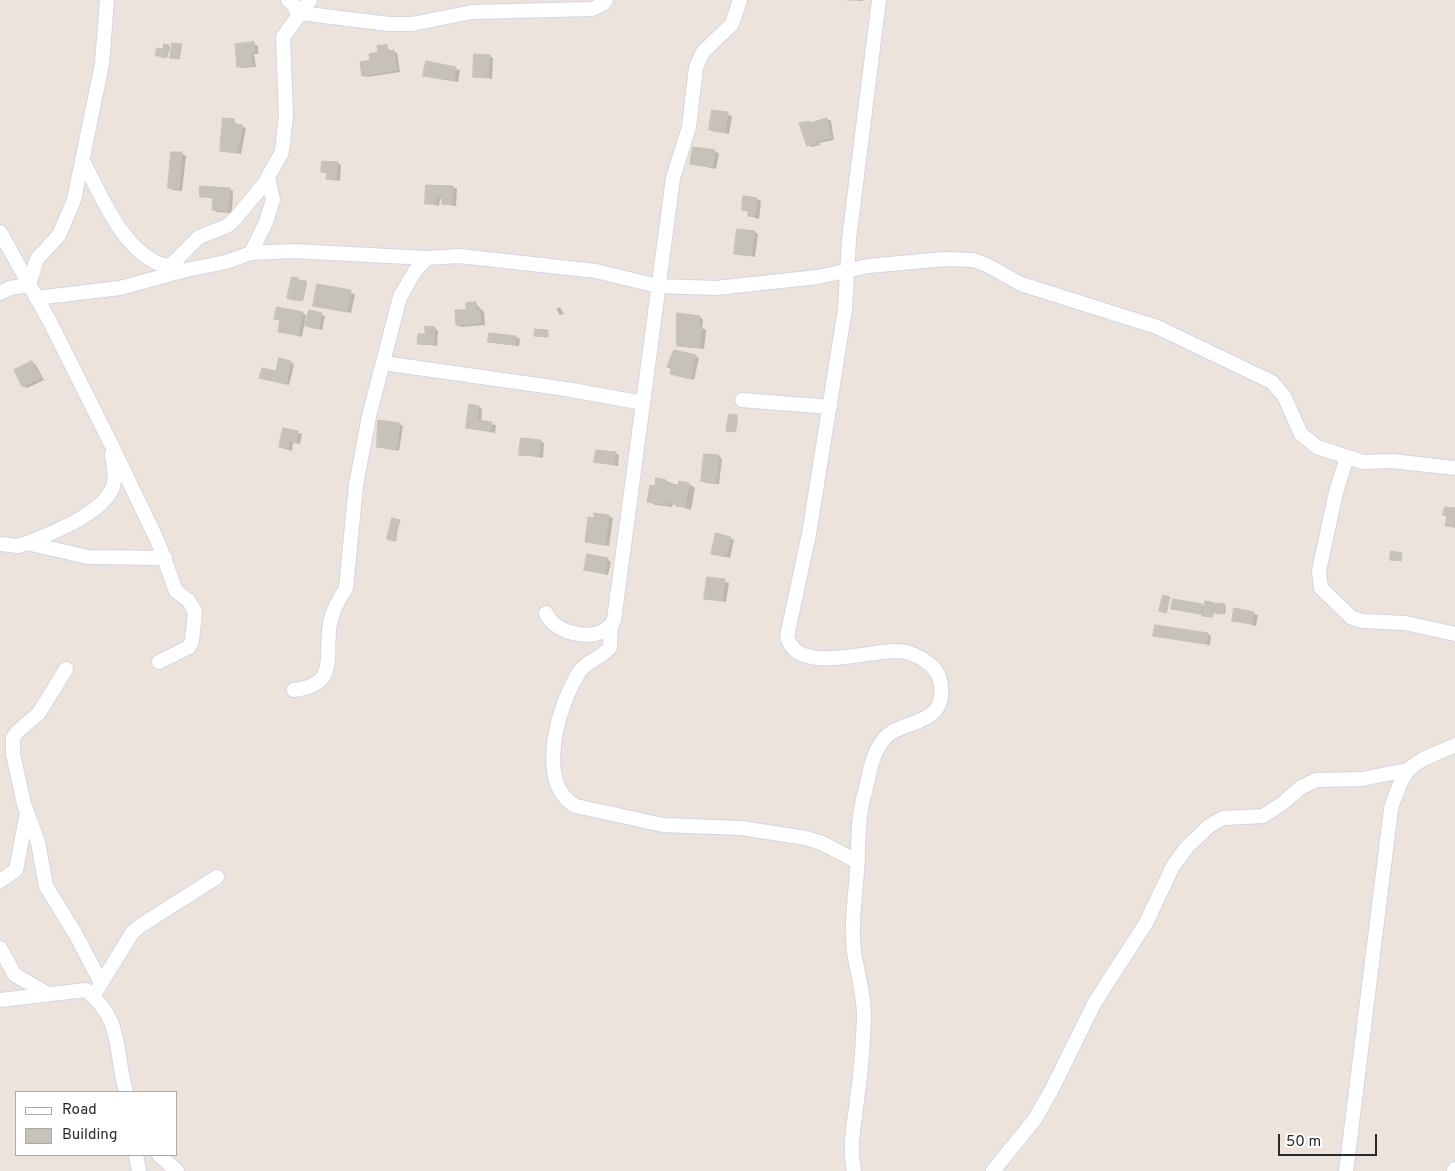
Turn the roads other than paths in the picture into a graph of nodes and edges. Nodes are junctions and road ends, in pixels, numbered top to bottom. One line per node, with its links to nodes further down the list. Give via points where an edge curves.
1 (106, 0): 9 (street, via 102,64)
2 (288, 0): 8 (street)
3 (310, 0): 8 (street)
4 (606, 0): 7 (street, via 592,9)
5 (740, 0): 18 (street, via 732,24 703,52 696,67 689,127 673,178)
6 (879, 0): 15 (street)
7 (461, 7): 8 (street, via 412,24)
8 (299, 14): 10 (street, via 283,38 286,116 282,152)
9 (82, 159): 14 (street, via 103,203 120,229 151,259); 17 (street, via 72,206 59,235 37,259)
10 (268, 177): 12 (street, via 273,200); 14 (street, via 235,220 199,237)
11 (0, 232): 17 (street)
12 (251, 253): 13 (street, via 293,251); 16 (street)
13 (427, 258): 18 (street, via 459,256 596,271); 21 (street, via 400,297)
14 (170, 266): 16 (street)
15 (848, 269): 18 (street, via 818,277 716,288); 24 (street); 26 (street, via 945,259 973,260 1022,284 1157,327 1275,384 1305,440)
16 (186, 270): 20 (street, via 120,288)
17 (29, 285): 19 (street); 20 (street)
18 (658, 286): 23 (street)
19 (0, 293)
20 (36, 298): 25 (street)
21 (383, 363): 23 (street); 36 (street, via 356,485 346,588 334,606 330,625 326,673 318,684)
22 (742, 400): 24 (street)
23 (643, 403): 32 (street, via 616,614)
24 (830, 407): 40 (street, via 788,636 790,646 802,656 813,657 855,656 896,650 909,652 932,666 941,684 940,699 934,711 922,722 889,734 879,746 861,811)
25 (112, 446): 29 (street, via 115,481 105,500 80,518); 30 (street)
26 (1347, 457): 27 (street, via 1363,462 1392,461); 33 (street, via 1319,571 1321,588 1352,618)
27 (1455, 468)
28 (0, 544): 29 (street)
29 (27, 544): 30 (street, via 88,557)
30 (165, 558): 34 (street, via 176,591 191,605 195,620 189,646)
31 (546, 612): 32 (street, via 554,626 580,634 599,633)
32 (610, 626): 40 (street, via 610,648 580,671 556,731 555,778 568,802 663,825 741,828 806,838)
33 (1455, 634)
34 (159, 662)
35 (66, 669): 39 (street, via 39,714 13,738 13,754)
36 (294, 690)
37 (1455, 745): 38 (street)
38 (1406, 770): 53 (street, via 1362,778 1316,780 1263,816 1223,818 1209,826 1173,866 1146,924 1096,1002 1035,1119); 54 (street, via 1391,809 1387,831)
39 (27, 812): 42 (street, via 16,870); 44 (street, via 38,842 46,886 76,934)
40 (858, 862): 52 (street, via 855,957 863,992 864,1017 861,1069 850,1143)
41 (217, 877): 44 (street, via 140,926)
42 (0, 881)
43 (0, 948): 45 (street, via 15,974)
44 (97, 989): 45 (street); 47 (street, via 114,1027)
45 (48, 994): 46 (street)
46 (0, 1000)
47 (126, 1091)
48 (136, 1156): 50 (street)
49 (160, 1156): 51 (street)
50 (139, 1171)
51 (177, 1171)
52 (854, 1171)
53 (993, 1171)
54 (1346, 1171)

